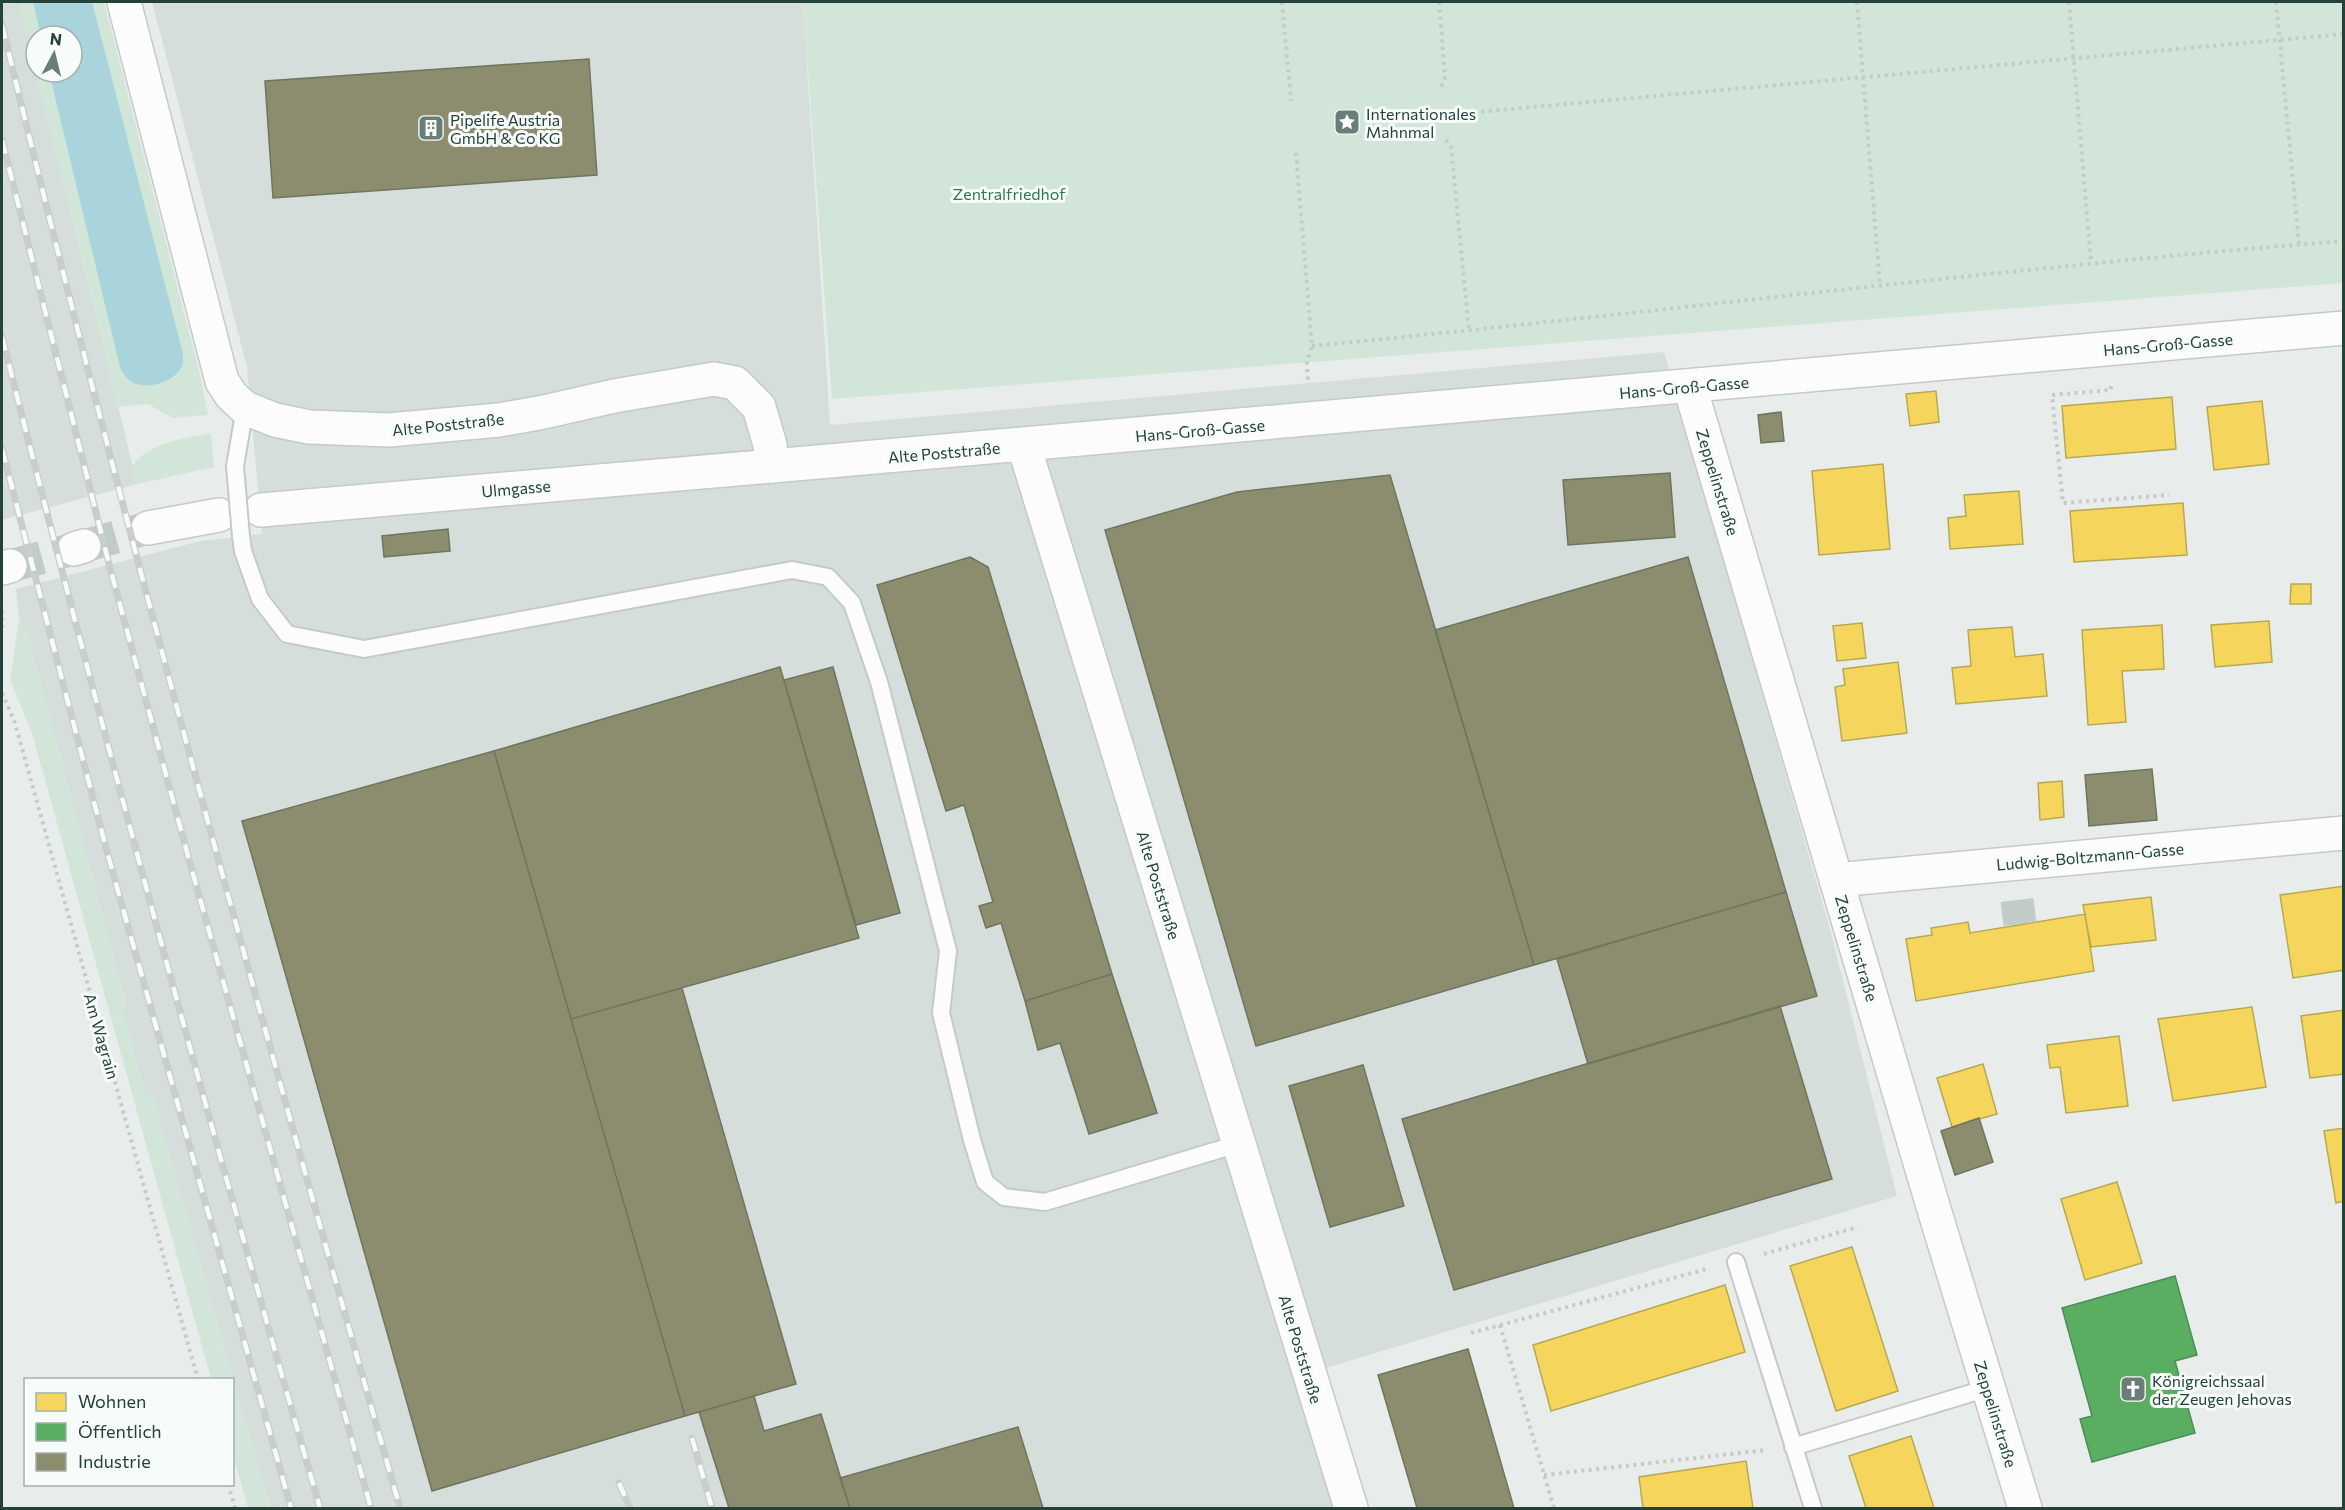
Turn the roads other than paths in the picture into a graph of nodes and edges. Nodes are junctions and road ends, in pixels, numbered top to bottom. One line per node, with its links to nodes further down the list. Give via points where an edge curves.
1 (124, 2): 4 (street, Alte Poststraße, via 222,381)
2 (2343, 328): 3 (street, Hans-Groß-Gasse)
3 (1690, 387): 5 (street, Hans-Groß-Gasse); 11 (street, Zeppelinstraße)
4 (245, 408): 6 (street, Alte Poststraße, via 309,427 389,430 499,420 714,379 735,383 759,407); 8 (lane, bridge)
5 (1024, 446): 6 (street, Alte Poststraße); 12 (street, Alte Poststraße)
6 (772, 466): 7 (street, Ulmgasse)
7 (261, 510)
8 (230, 525): 9 (street); 12 (lane, via 260,599 287,634 364,648 792,570 828,577 852,603 885,704 948,951 941,1013 984,1182 1004,1197 1046,1202)
9 (148, 528)
10 (2343, 833): 11 (street, Ludwig-Boltzmann-Gasse)
11 (1836, 880): 14 (street, Zeppelinstraße)
12 (1238, 1144): 16 (street, Alte Poststraße)
13 (1736, 1262): 15 (lane)
14 (1988, 1388): 15 (lane); 18 (street, Zeppelinstraße)
15 (1793, 1447): 17 (lane)
16 (1351, 1509)
17 (1813, 1509)
18 (2025, 1509)

